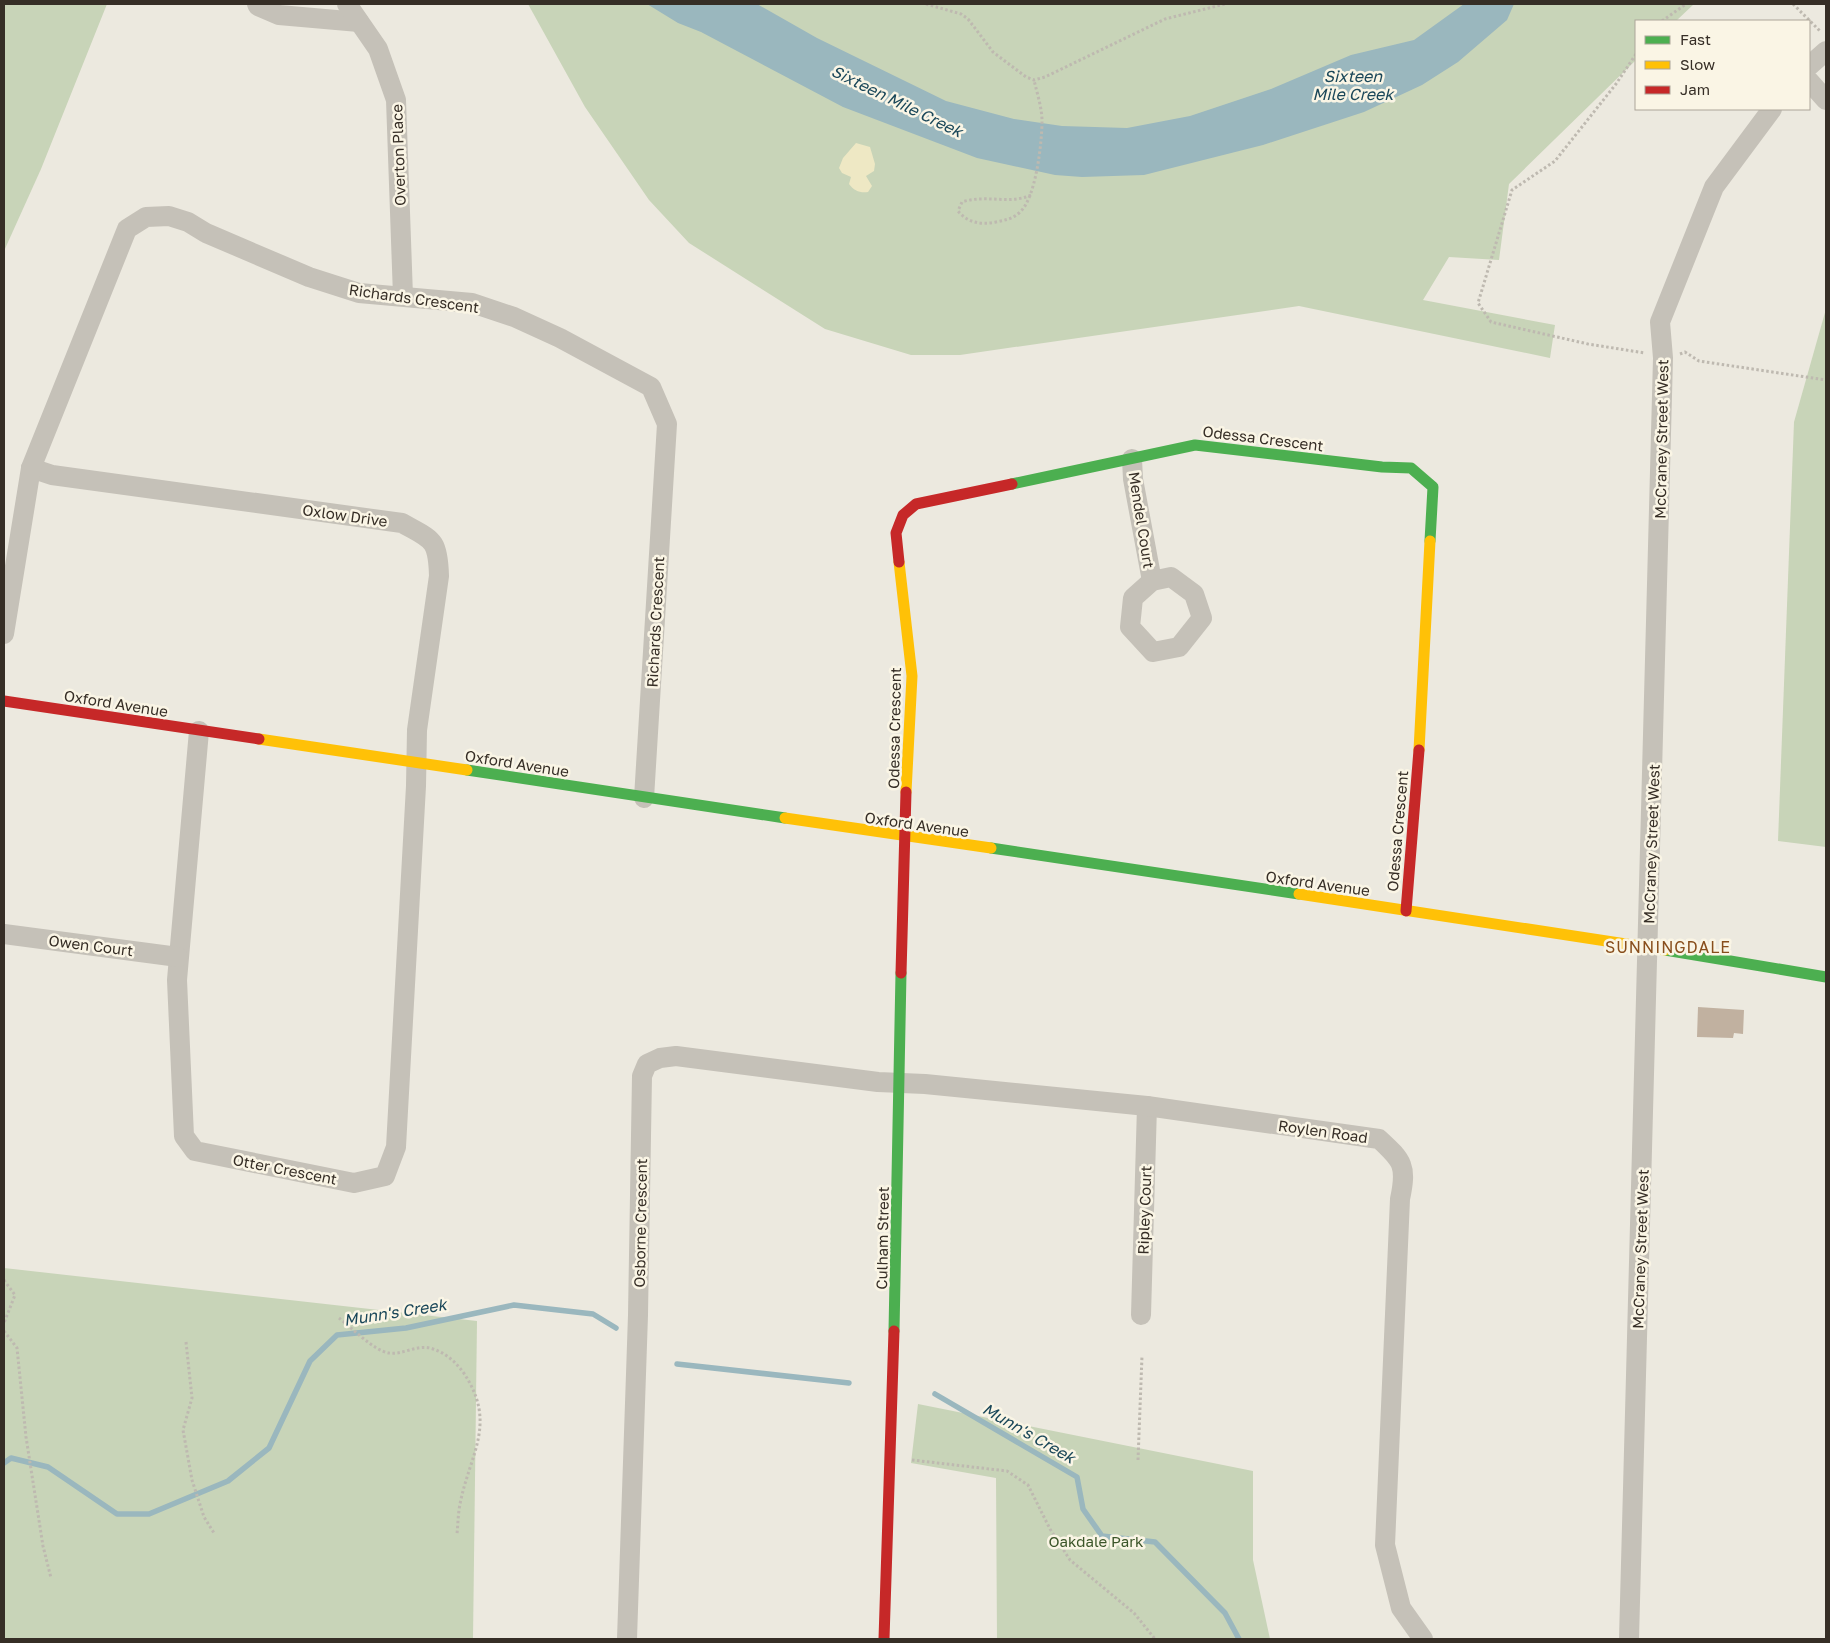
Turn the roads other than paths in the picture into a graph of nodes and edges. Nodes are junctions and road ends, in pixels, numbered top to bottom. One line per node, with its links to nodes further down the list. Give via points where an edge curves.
1 (257, 4): 3 (street, via 279,15)
2 (347, 4): 3 (street, Overton Place)
3 (358, 22): 9 (street, Overton Place, via 378,48 396,100)
4 (1826, 51): 5 (street)
5 (1810, 65)
6 (1810, 82): 7 (street)
7 (1826, 100)
8 (1771, 110): 21 (street, McCraney Street West, via 1714,187 1660,322 1663,358)
9 (403, 296): 11 (street, Richards Crescent, via 359,293 309,278 188,222 169,216 146,217 127,229); 17 (street, Richards Crescent, via 472,304 514,317 651,387 667,424)
10 (1132, 459): 12 (street, Mendel Court); 18 (street, Odessa Crescent, via 916,504 903,515 896,532 912,676); 19 (street, Odessa Crescent, via 1195,445 1411,468 1433,488 1415,819)
11 (31, 468): 13 (street, Richards Crescent); 16 (street, Oxlow Drive, via 52,475 402,523 428,536 438,555 439,576)
12 (1152, 581)
13 (4, 634)
14 (4, 702): 15 (street, Oxford Avenue)
15 (199, 731): 16 (street, Oxford Avenue); 22 (street, Otter Crescent)
16 (415, 763): 17 (street, Oxford Avenue); 22 (street, Otter Crescent, via 396,1147 385,1176 354,1183 195,1151 184,1136)
17 (644, 798): 18 (street, Oxford Avenue)
18 (905, 837): 19 (street, Oxford Avenue); 24 (street, Culham Street)
19 (1406, 911): 21 (street, Oxford Avenue)
20 (4, 934): 22 (street, Owen Court)
21 (1648, 947): 23 (street, Oxford Avenue); 30 (street, McCraney Street West)
22 (178, 957)
23 (1826, 977)
24 (901, 1085): 25 (street, Roylen Road, via 925,1084); 27 (street, Osborne Crescent, via 676,1056 647,1064 642,1076); 28 (street, Culham Street)
25 (1147, 1106): 26 (street, Ripley Court); 29 (street, Roylen Road, via 1379,1139 1397,1156 1405,1175 1400,1198 1386,1545 1401,1608)
26 (1141, 1314)
27 (628, 1639)
28 (884, 1639)
29 (1423, 1639)
30 (1629, 1639)

